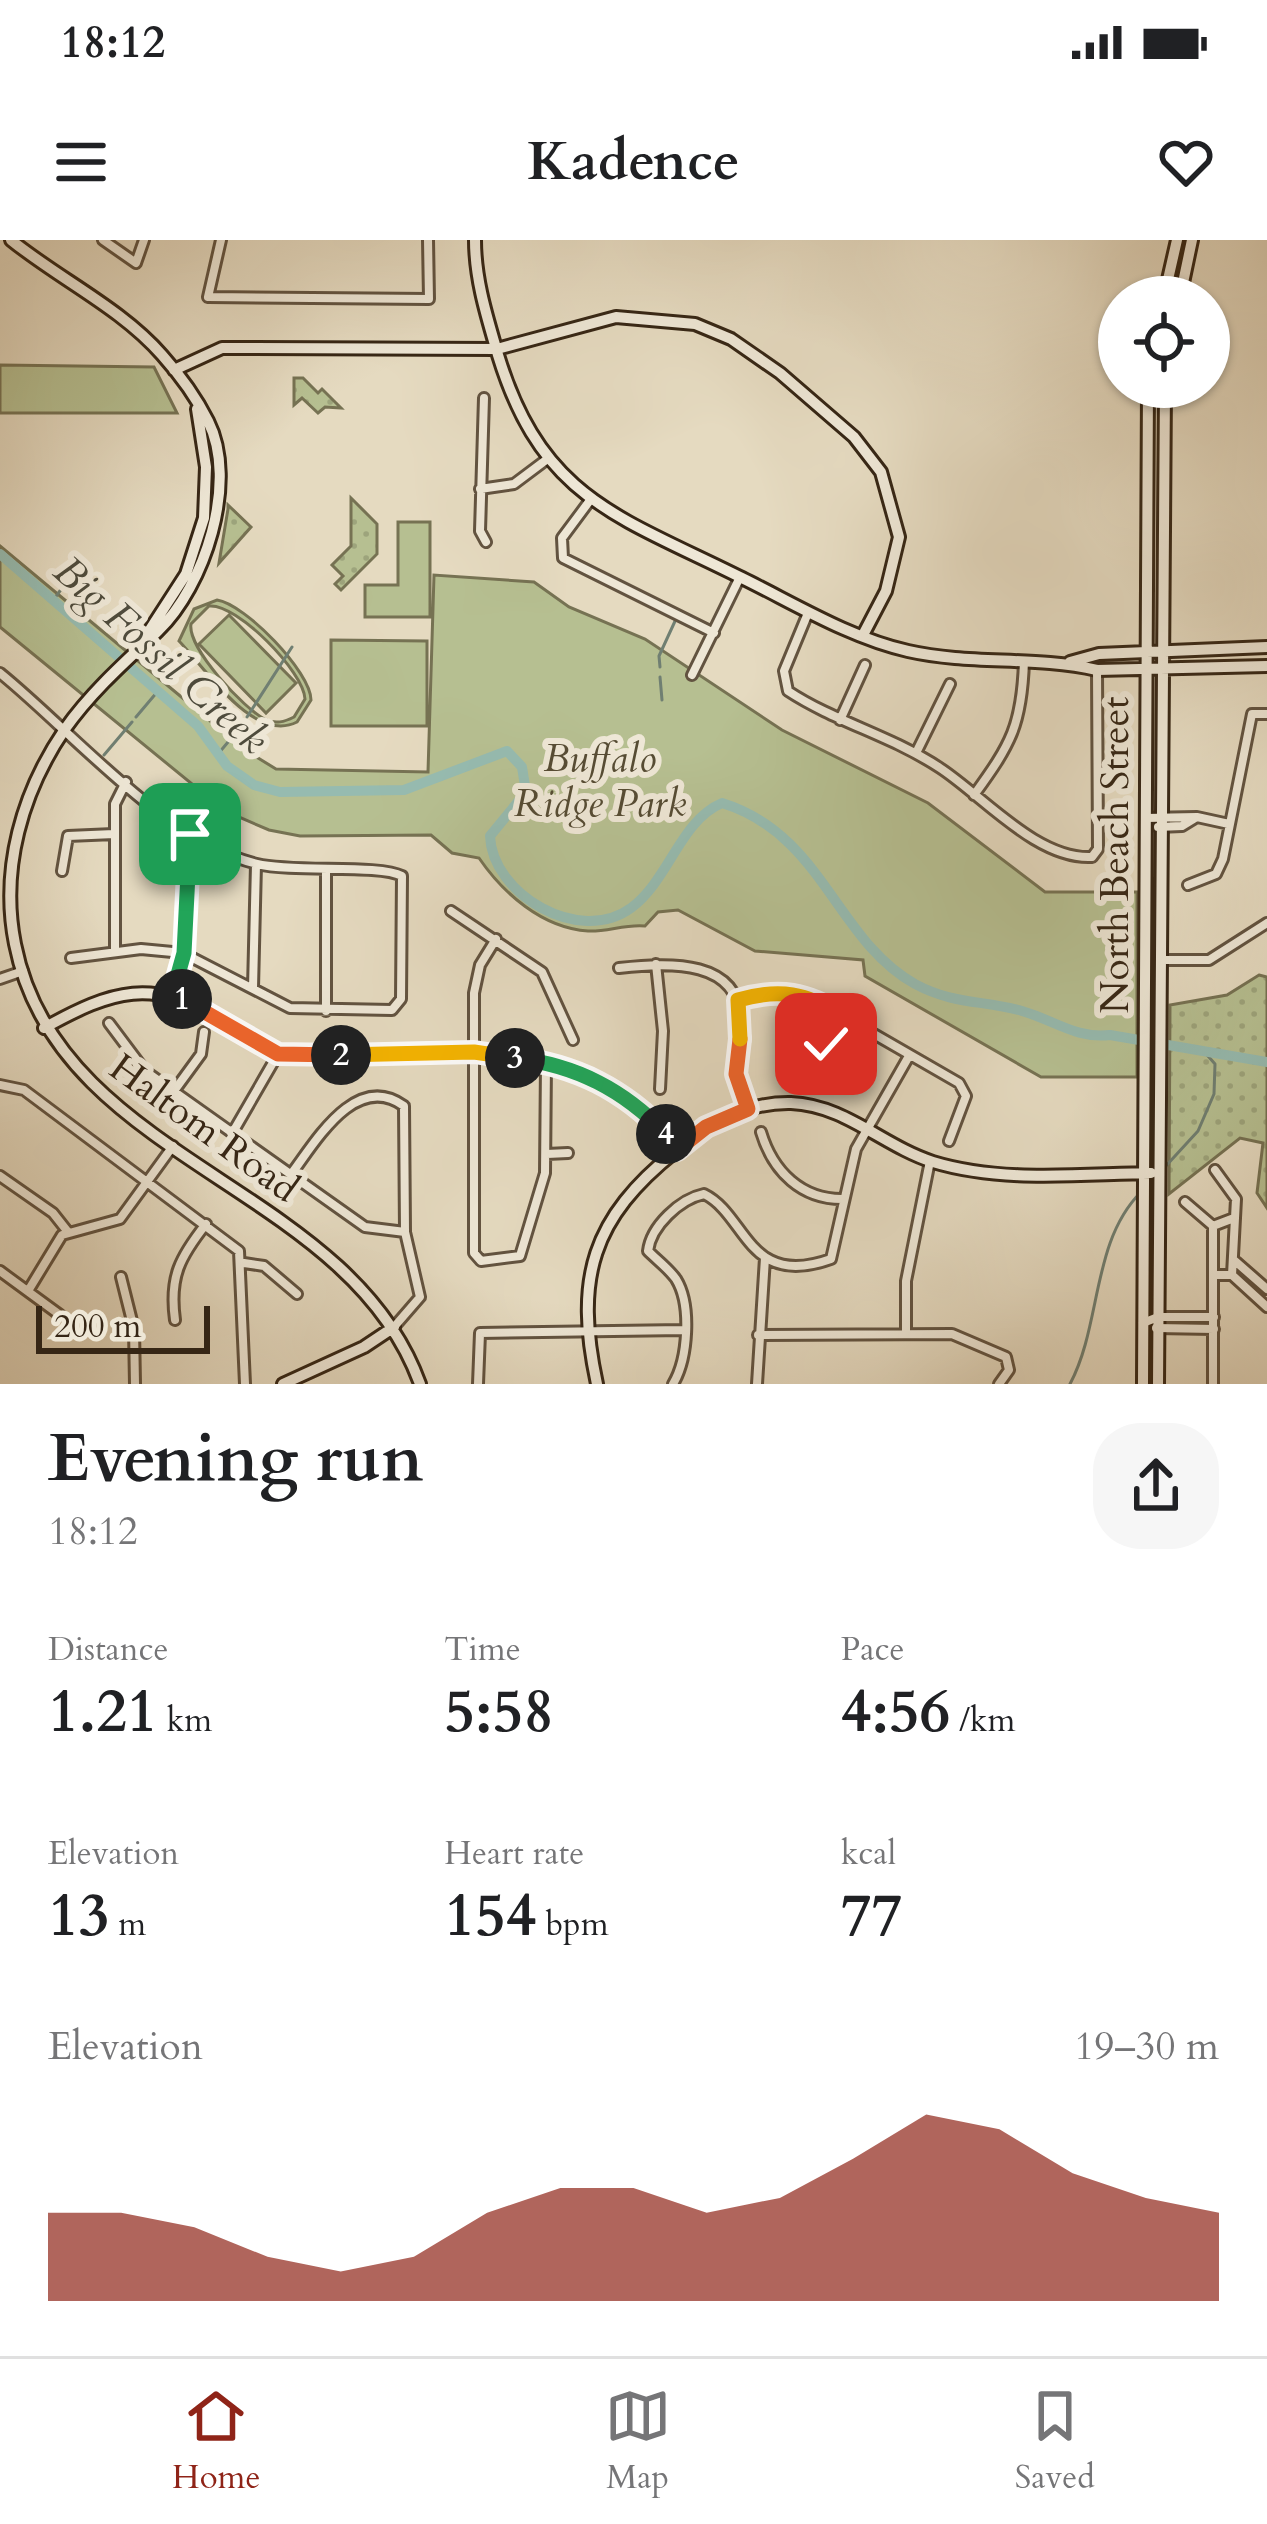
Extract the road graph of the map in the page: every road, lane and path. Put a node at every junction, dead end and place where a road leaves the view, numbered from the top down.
1 (10, 240) edge
2 (103, 240) edge
3 (144, 240) edge
4 (221, 240) edge
5 (428, 240) edge
6 (475, 240) edge
7 (1177, 240) edge
8 (1192, 240) edge
9 (0, 251) edge
10 (1169, 276) edge
11 (1184, 276) edge
12 (496, 349) junction
13 (175, 370) junction
14 (484, 398) dead end
15 (1148, 408) edge
16 (1165, 408) edge
17 (546, 460) junction
18 (1147, 472) junction
19 (480, 489) junction
20 (1163, 493) junction
21 (590, 499) junction
22 (485, 542) dead end
23 (740, 577) junction
24 (809, 611) junction
25 (1163, 627) junction
26 (714, 633) junction
27 (863, 635) junction
28 (1267, 647) edge
29 (1146, 653) junction
30 (1162, 653) junction
31 (1189, 653) junction
32 (1024, 661) junction
33 (1070, 662) junction
34 (866, 665) dead end
35 (1267, 667) edge
36 (1097, 670) junction
37 (1190, 670) junction
38 (1146, 671) junction
39 (1162, 671) junction
40 (0, 673) edge
41 (692, 675) dead end
42 (950, 684) dead end
43 (1162, 695) junction
44 (1267, 714) edge
45 (840, 720) junction
46 (65, 729) junction
47 (916, 754) junction
48 (126, 782) junction
49 (974, 794) junction
50 (1144, 822) junction
51 (1162, 822) junction
52 (1229, 824) junction
53 (114, 834) junction
54 (190, 834) junction
55 (256, 864) junction
56 (62, 872) dead end
57 (326, 873) junction
58 (1188, 885) dead end
59 (451, 911) dead end
60 (1267, 922) edge
61 (496, 939) junction
62 (115, 952) junction
63 (71, 958) dead end
64 (182, 958) junction
65 (1162, 961) junction
66 (656, 964) junction
67 (619, 968) dead end
68 (23, 971) junction
69 (0, 979) edge
70 (253, 990) junction
71 (172, 996) junction
72 (738, 1000) junction
73 (326, 1011) junction
74 (843, 1016) junction
75 (109, 1023) dead end
76 (44, 1028) junction
77 (203, 1032) dead end
78 (573, 1040) dead end
79 (474, 1052) junction
80 (278, 1054) junction
81 (815, 1059) dead end
82 (914, 1059) junction
83 (546, 1061) junction
84 (0, 1085) edge
85 (660, 1089) dead end
86 (174, 1091) junction
87 (748, 1109) junction
88 (866, 1128) junction
89 (232, 1132) junction
90 (761, 1132) dead end
91 (949, 1141) dead end
92 (173, 1146) junction
93 (677, 1150) junction
94 (568, 1153) dead end
95 (548, 1154) junction
96 (929, 1161) junction
97 (1215, 1170) dead end
98 (292, 1173) junction
99 (1160, 1173) junction
100 (0, 1176) edge
101 (1144, 1178) junction
102 (148, 1183) junction
103 (844, 1199) junction
104 (1185, 1202) dead end
105 (1234, 1218) junction
106 (206, 1223) junction
107 (1213, 1226) junction
108 (68, 1232) junction
109 (405, 1232) junction
110 (765, 1258) junction
111 (1235, 1261) junction
112 (244, 1263) junction
113 (0, 1271) edge
114 (1215, 1275) junction
115 (1232, 1275) junction
116 (121, 1277) dead end
117 (1267, 1289) edge
118 (28, 1291) junction
119 (297, 1294) dead end
120 (1267, 1307) edge
121 (60, 1315) dead end
122 (1214, 1317) junction
123 (175, 1320) dead end
124 (1143, 1323) junction
125 (1158, 1323) junction
126 (394, 1327) junction
127 (1214, 1329) junction
128 (683, 1330) junction
129 (590, 1333) junction
130 (906, 1334) junction
131 (758, 1335) junction
132 (135, 1384) edge
133 (245, 1384) edge
134 (283, 1384) edge
135 (420, 1384) edge
136 (478, 1384) edge
137 (597, 1384) edge
138 (673, 1384) edge
139 (757, 1384) edge
140 (999, 1384) edge
141 (1143, 1384) edge
142 (1158, 1384) edge
143 (1213, 1384) edge

1 - 9 street
1 - 13 main road, Haltom Road
2 - 3 street
4 - 5 street
6 - 12 main road
7 - 10 main road
8 - 11 main road
12 - 13 main road
12 - 17 main road
12 - 27 main road
13 - 46 main road, Haltom Road
14 - 19 street
15 - 18 main road, North Beach Street
16 - 20 main road, North Beach Street
17 - 19 street
17 - 21 main road
18 - 20 main road
18 - 29 main road, North Beach Street
19 - 22 street
20 - 25 main road, North Beach Street
21 - 23 main road
21 - 26 street
23 - 24 main road
23 - 26 street
24 - 27 main road
24 - 45 street
25 - 30 main road, North Beach Street
25 - 31 main road
26 - 41 street
27 - 32 main road
28 - 31 main road
29 - 30 main road
29 - 33 main road
29 - 38 main road, North Beach Street
30 - 31 main road
30 - 39 main road, North Beach Street
32 - 33 main road
32 - 49 street
33 - 36 main road
34 - 45 street
35 - 37 main road
36 - 38 main road
36 - 49 street
37 - 39 main road
37 - 43 main road
38 - 39 main road
38 - 50 main road, North Beach Street
39 - 43 main road, North Beach Street
40 - 46 street
42 - 47 street
43 - 51 main road, North Beach Street
44 - 52 street
45 - 47 street
46 - 48 street
46 - 68 main road, Haltom Road
47 - 49 street
48 - 53 street
48 - 54 street
50 - 51 street
50 - 101 main road, North Beach Street
51 - 52 street
51 - 65 main road, North Beach Street
52 - 58 street
53 - 56 street
53 - 62 street
54 - 55 street
54 - 64 street
55 - 57 street
55 - 70 street
57 - 73 street
57 - 73 street
59 - 61 street
60 - 65 street
61 - 78 street
61 - 79 street
62 - 63 street
62 - 64 street
64 - 70 street
64 - 71 street
65 - 99 main road, North Beach Street
66 - 67 street
66 - 72 street
66 - 85 street
68 - 69 street
68 - 76 main road, Haltom Road
70 - 73 street
71 - 76 main road
71 - 80 main road
72 - 74 street
72 - 87 street
74 - 81 street
74 - 82 street
75 - 86 street
76 - 92 main road, Haltom Road
77 - 86 street
79 - 80 main road
79 - 83 main road
79 - 95 street
80 - 89 street
82 - 88 street
82 - 91 street
83 - 93 main road
83 - 95 street
84 - 102 street
86 - 89 street
87 - 88 main road
87 - 93 main road
88 - 96 main road
88 - 103 street
89 - 98 street
90 - 103 street
92 - 102 street
92 - 126 main road, Haltom Road
93 - 129 main road
94 - 95 street
96 - 101 main road
96 - 130 street
97 - 105 street
98 - 109 street
98 - 109 street
99 - 101 main road
99 - 125 main road, North Beach Street
100 - 108 street
101 - 124 main road, North Beach Street
102 - 106 street
102 - 108 street
103 - 110 street
104 - 107 street
105 - 107 street
105 - 111 street
106 - 112 street
106 - 123 street
107 - 114 street
108 - 118 street
109 - 126 street
110 - 128 street
110 - 131 street
111 - 115 street
111 - 117 street
112 - 119 street
112 - 133 street
113 - 118 street
114 - 115 street
114 - 122 street
115 - 120 street
116 - 132 street
118 - 121 street
122 - 125 street
122 - 127 street
124 - 125 street
124 - 141 main road, North Beach Street
125 - 127 street
125 - 142 main road, North Beach Street
126 - 134 main road
126 - 135 main road, Haltom Road
127 - 143 street
128 - 129 street
128 - 138 street
129 - 136 street
129 - 137 main road
130 - 131 street
130 - 140 street
131 - 139 street

